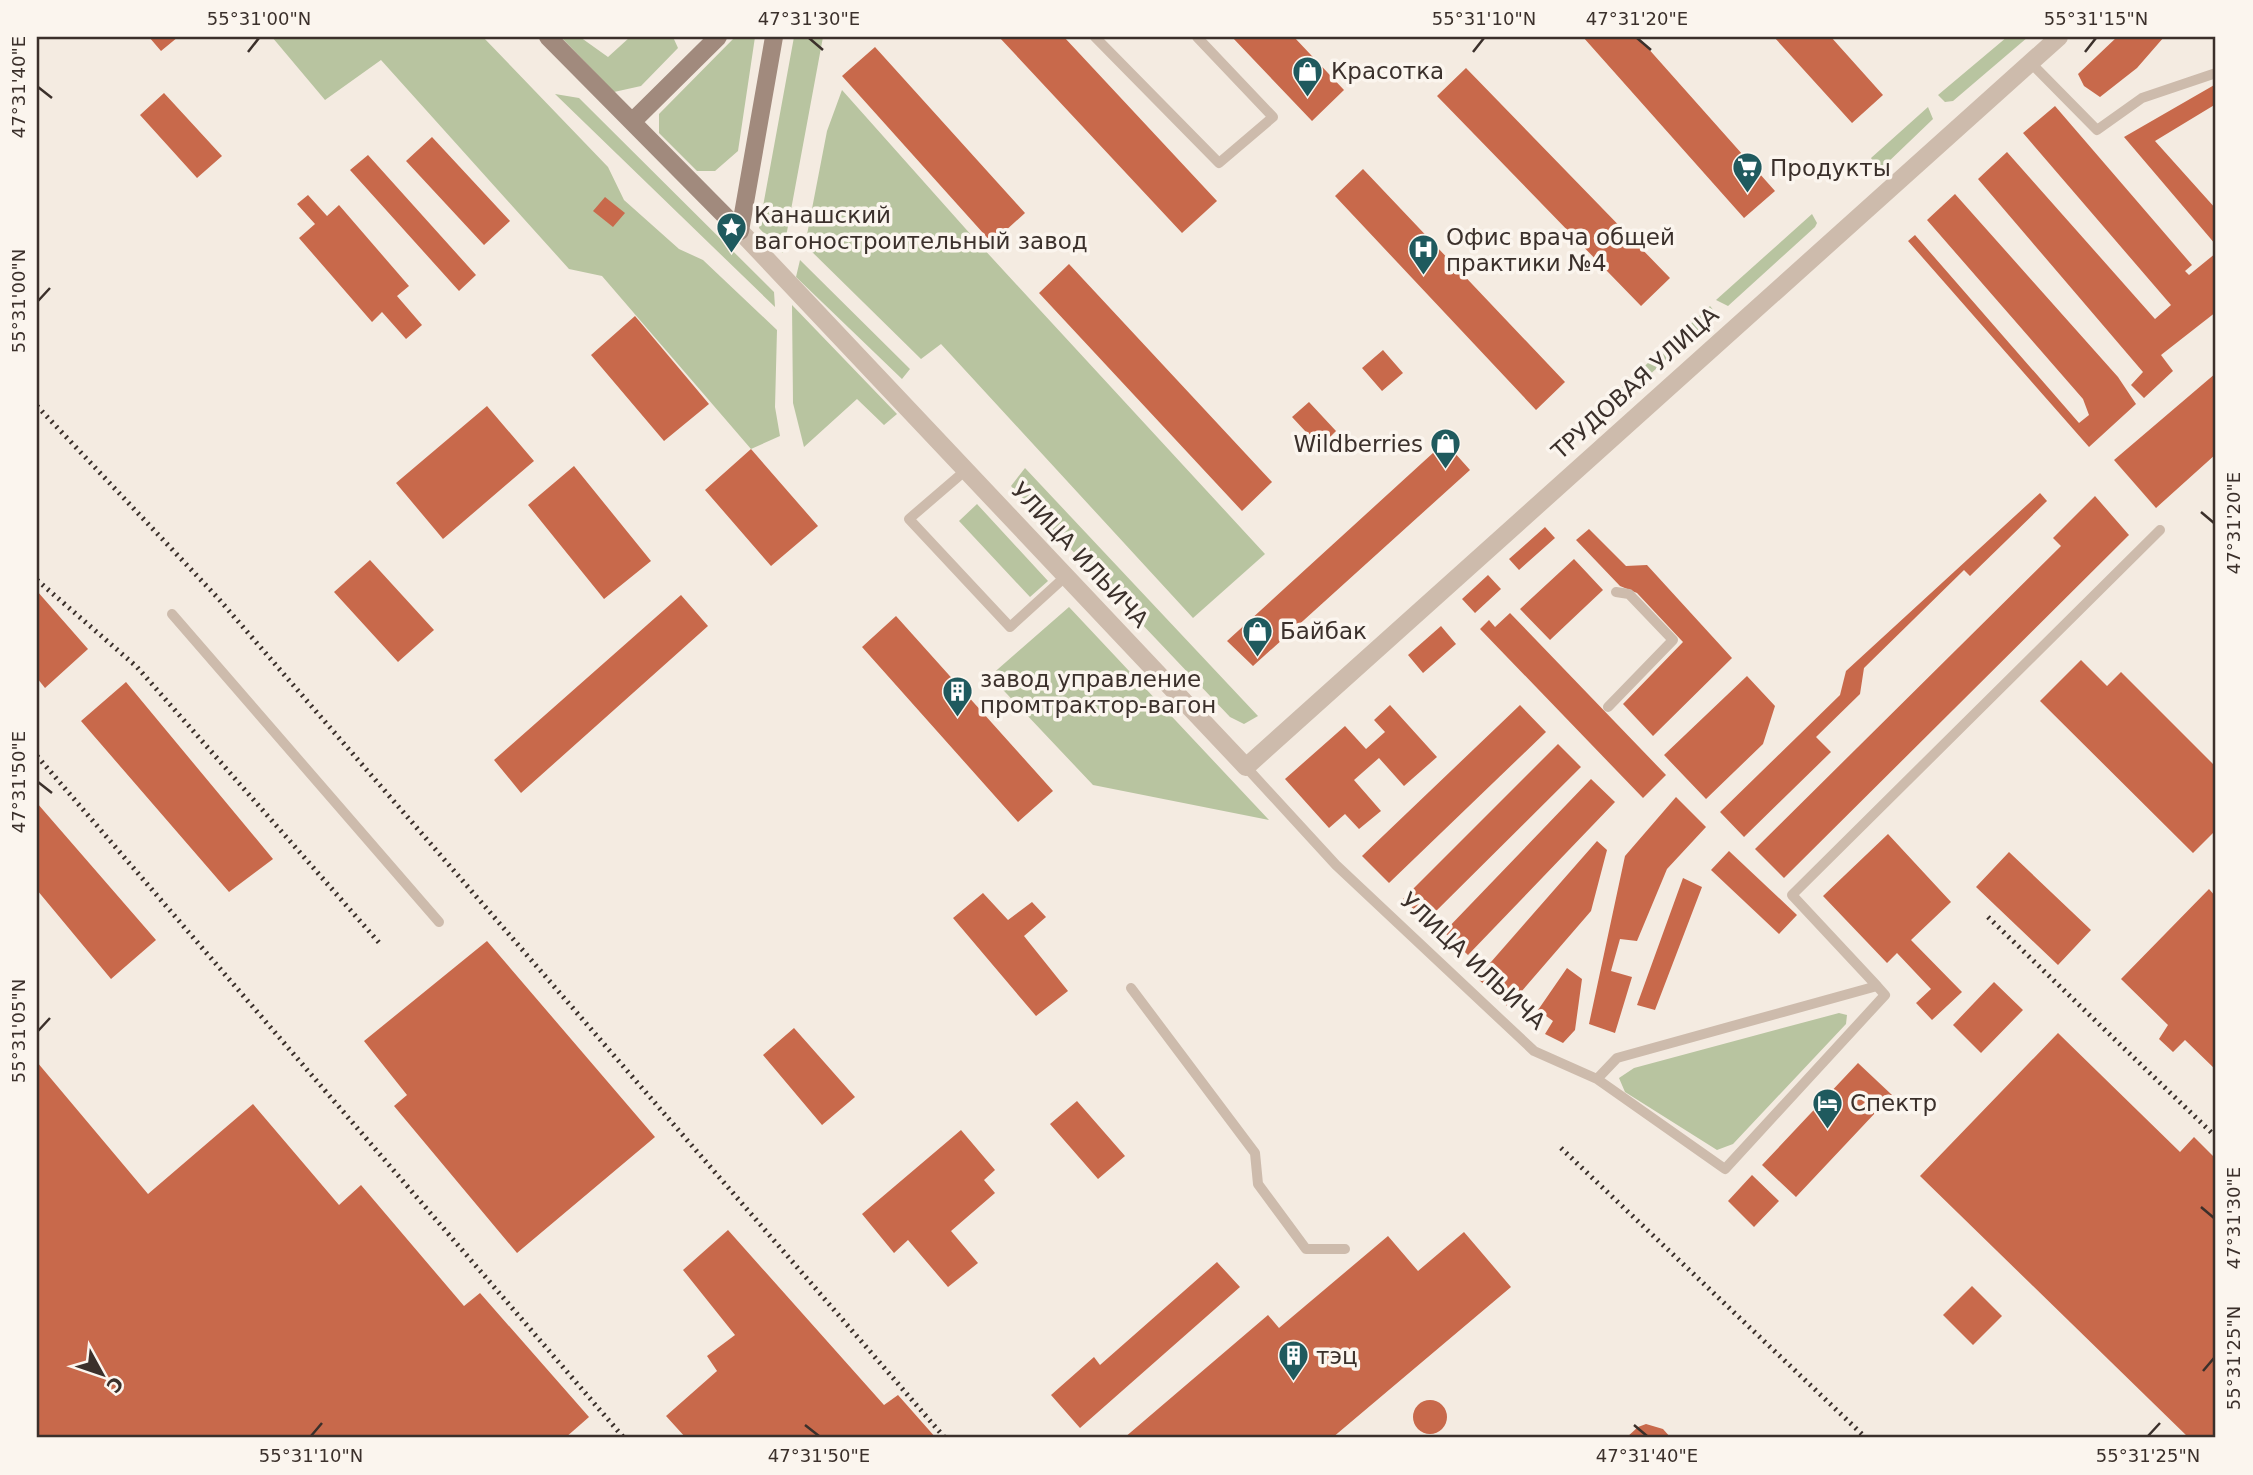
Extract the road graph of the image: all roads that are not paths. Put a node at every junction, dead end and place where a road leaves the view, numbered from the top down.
1 (548, 37) edge
2 (718, 37) edge
3 (774, 37) edge
4 (1096, 37) edge
5 (1197, 37) edge
6 (2059, 37) edge
7 (2029, 62) junction
8 (2216, 73) edge
9 (633, 121) junction
10 (740, 231) junction
11 (966, 470) junction
12 (2160, 530) dead end
13 (1066, 576) junction
14 (1616, 592) dead end
15 (172, 614) dead end
16 (1608, 707) dead end
17 (1246, 767) junction
18 (439, 922) dead end
19 (1877, 986) junction
20 (1130, 988) dead end
21 (1597, 1079) junction
22 (1345, 1250) dead end

1 - 9 street, УЛИЦА ИЛЬИЧА
2 - 9 street
3 - 10 street
4 - 5 lane
6 - 7 street, ТРУДОВАЯ УЛИЦА
7 - 8 lane
7 - 17 street, ТРУДОВАЯ УЛИЦА
9 - 10 street, УЛИЦА ИЛЬИЧА
10 - 11 street, УЛИЦА ИЛЬИЧА
11 - 13 street, УЛИЦА ИЛЬИЧА
11 - 13 lane
12 - 19 lane
13 - 17 street, УЛИЦА ИЛЬИЧА
14 - 16 lane
15 - 18 lane
17 - 21 lane, УЛИЦА ИЛЬИЧА
19 - 21 lane
19 - 21 lane, УЛИЦА ИЛЬИЧА
20 - 22 lane

